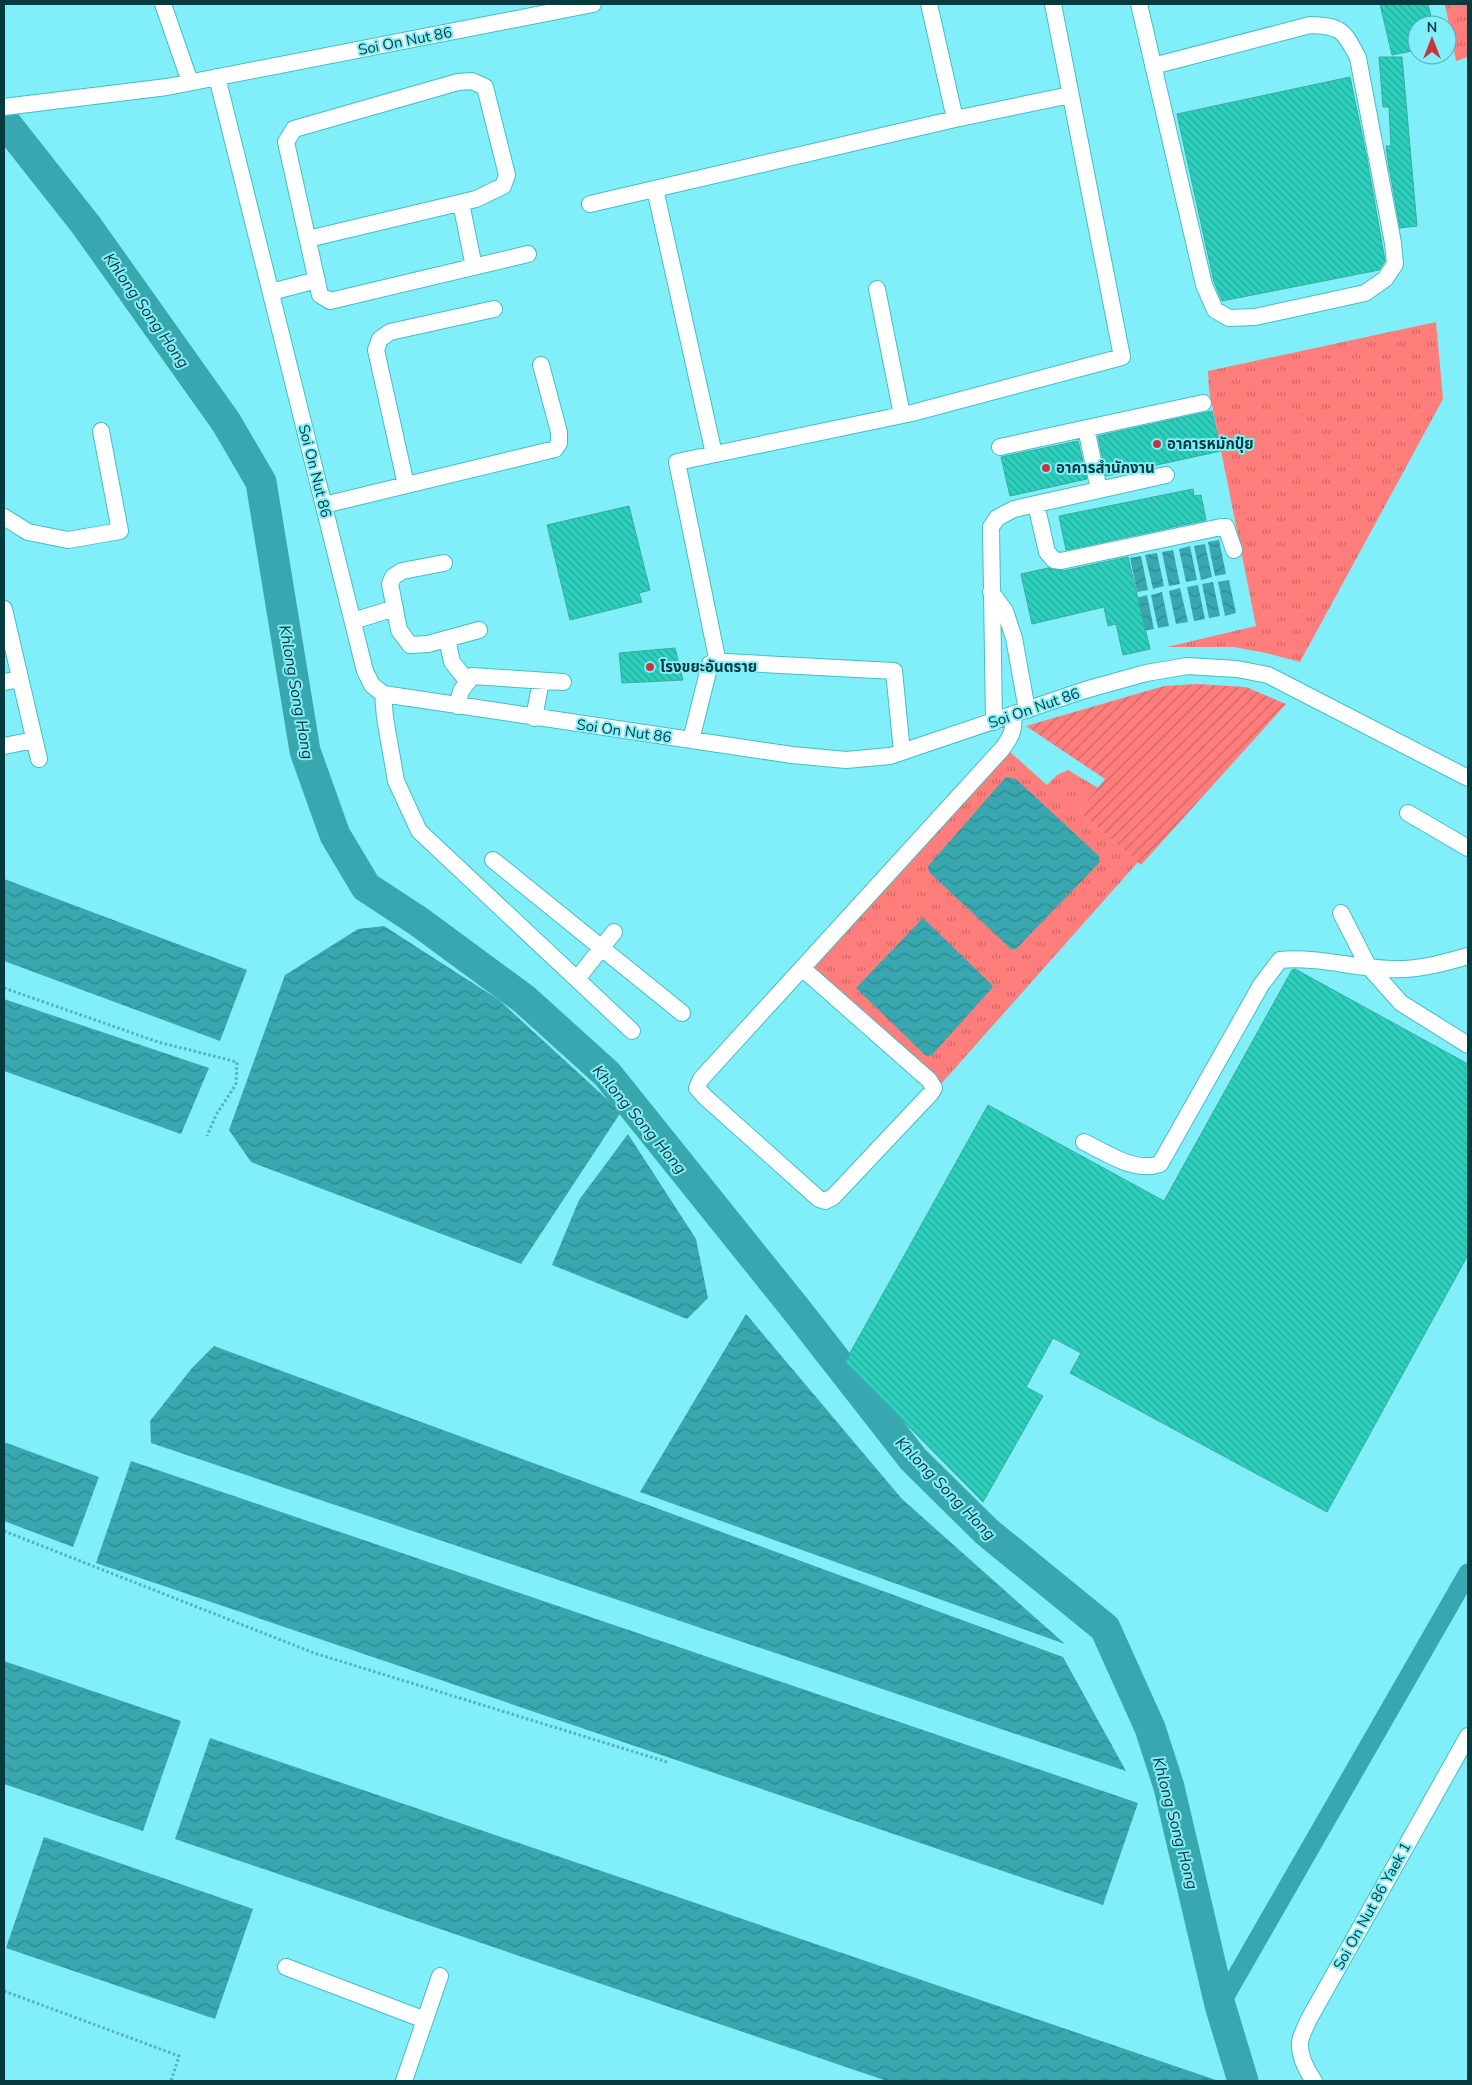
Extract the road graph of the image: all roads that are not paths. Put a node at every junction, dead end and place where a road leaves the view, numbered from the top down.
1 (163, 4) edge
2 (594, 4) edge
3 (930, 4) edge
4 (1053, 4) edge
5 (1139, 4) edge
6 (1153, 66) junction
7 (217, 77) junction
8 (190, 82) junction
9 (1070, 95) junction
10 (4, 107) edge
11 (955, 119) junction
12 (655, 189) junction
13 (461, 203) junction
14 (590, 204) dead end
15 (308, 239) junction
16 (528, 254) dead end
17 (474, 267) junction
18 (317, 280) junction
19 (878, 289) dead end
20 (271, 292) junction
21 (494, 309) dead end
22 (541, 364) dead end
23 (1203, 403) dead end
24 (902, 415) junction
25 (1086, 428) junction
26 (101, 430) dead end
27 (1000, 447) dead end
28 (714, 454) junction
29 (1166, 475) dead end
30 (406, 485) junction
31 (1100, 490) junction
32 (1036, 504) junction
33 (324, 505) junction
34 (4, 517) edge
35 (1234, 550) dead end
36 (444, 563) dead end
37 (991, 592) junction
38 (395, 608) junction
39 (4, 613) edge
40 (353, 621) junction
41 (480, 630) dead end
42 (447, 639) junction
43 (718, 663) junction
44 (12, 680) edge
45 (541, 681) junction
46 (468, 682) junction
47 (562, 682) dead end
48 (383, 694) junction
49 (458, 706) junction
50 (1020, 712) junction
51 (534, 718) junction
52 (994, 722) junction
53 (34, 740) junction
54 (691, 740) junction
55 (4, 746) edge
56 (902, 752) junction
57 (39, 759) dead end
58 (1468, 778) edge
59 (1408, 814) dead end
60 (1468, 848) edge
61 (493, 860) dead end
62 (1342, 914) dead end
63 (614, 932) dead end
64 (601, 948) junction
65 (1468, 956) edge
66 (1368, 966) junction
67 (802, 968) junction
68 (577, 979) junction
69 (682, 1013) dead end
70 (632, 1031) dead end
71 (1468, 1045) edge
72 (1084, 1142) dead end
73 (1468, 1736) edge
74 (286, 1967) dead end
75 (440, 1976) dead end
76 (425, 2020) junction
77 (404, 2081) edge
78 (1314, 2081) edge

1 - 8 street
2 - 7 street, Soi On Nut 86
3 - 11 street
4 - 9 street
5 - 6 street
6 - 6 street
7 - 8 street, Soi On Nut 86
7 - 20 street, Soi On Nut 86
8 - 10 street, Soi On Nut 86
9 - 11 street
9 - 24 street
11 - 12 street
12 - 14 street
12 - 28 street
13 - 15 street
13 - 15 street
13 - 17 street
15 - 18 street
16 - 17 street
17 - 18 street
18 - 20 street
19 - 24 street
20 - 33 street, Soi On Nut 86
21 - 30 street
22 - 30 street
23 - 25 street
24 - 28 street
25 - 27 street
25 - 31 street
26 - 34 street
28 - 43 street
29 - 31 street
30 - 33 street
31 - 32 street
32 - 35 street
32 - 37 street
33 - 40 street, Soi On Nut 86
36 - 38 street
37 - 50 street
37 - 52 street
38 - 40 street
38 - 42 street
39 - 44 street
40 - 48 street, Soi On Nut 86
41 - 42 street
42 - 46 street
43 - 54 street
43 - 56 street
44 - 53 street
45 - 46 street
45 - 47 street
45 - 51 street
46 - 49 street
48 - 49 street, Soi On Nut 86
48 - 68 street
49 - 51 street, Soi On Nut 86
50 - 52 street, Soi On Nut 86
50 - 58 street, Soi On Nut 86
50 - 67 street
51 - 54 street, Soi On Nut 86
52 - 56 street, Soi On Nut 86
53 - 55 street
53 - 57 street
54 - 56 street, Soi On Nut 86
59 - 60 street
61 - 64 street
62 - 66 street
63 - 64 street
64 - 68 street
64 - 69 street
65 - 66 street
66 - 71 street
66 - 72 street
67 - 67 street
68 - 70 street
73 - 78 street, Soi On Nut 86 Yaek 1
74 - 76 street
75 - 76 street
76 - 77 street

